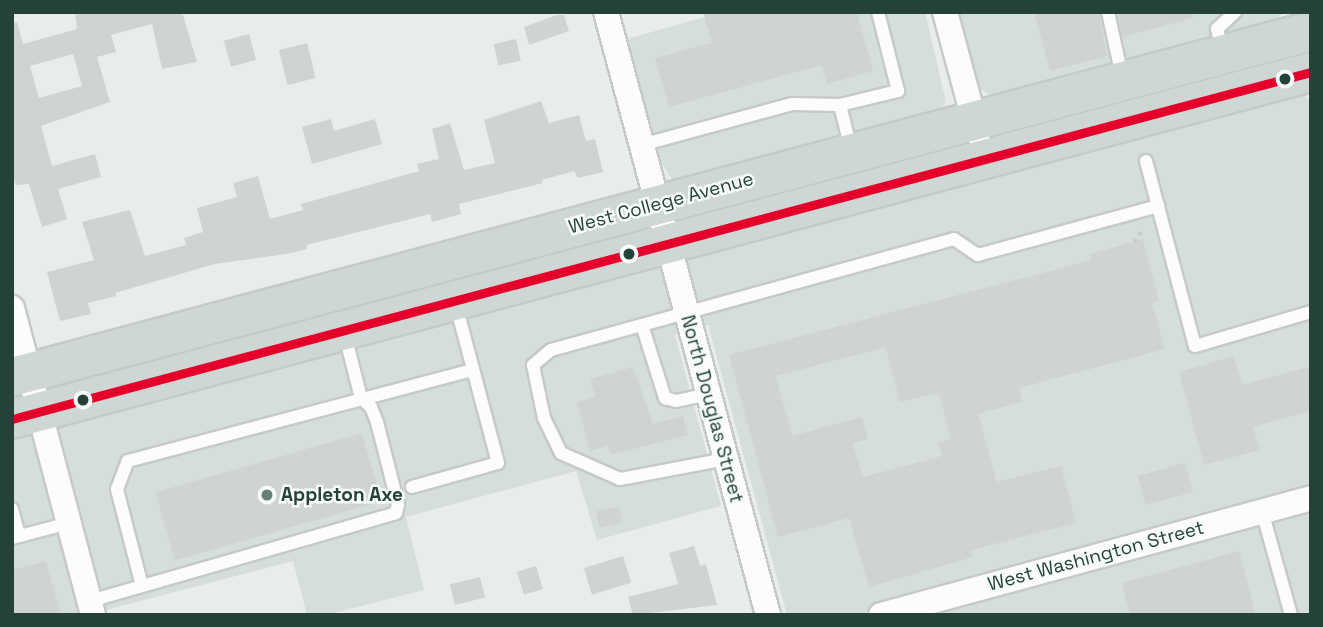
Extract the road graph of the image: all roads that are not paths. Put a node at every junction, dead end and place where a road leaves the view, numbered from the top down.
1 (606, 12) edge
2 (878, 12) edge
3 (945, 12) edge
4 (1108, 12) edge
5 (1235, 12) edge
6 (1311, 31) edge
7 (1224, 53) junction
8 (1311, 72) edge
9 (1122, 80) junction
10 (840, 105) junction
11 (974, 118) junction
12 (1069, 136) junction
13 (641, 145) junction
14 (852, 152) junction
15 (984, 159) junction
16 (1146, 161) dead end
17 (657, 204) junction
18 (1158, 206) junction
19 (668, 244) junction
20 (455, 302) junction
21 (12, 308) edge
22 (1311, 312) edge
23 (687, 313) junction
24 (642, 325) junction
25 (344, 331) junction
26 (473, 370) junction
27 (26, 394) edge
28 (708, 394) junction
29 (361, 398) junction
30 (726, 458) junction
31 (412, 487) dead end
32 (1311, 498) edge
33 (12, 509) edge
34 (1262, 511) junction
35 (69, 523) junction
36 (16, 537) edge
37 (142, 586) junction
38 (91, 608) edge
39 (768, 615) edge
40 (881, 615) edge
41 (1291, 615) edge

1 - 13 street, North Douglas Street
2 - 10 lane
3 - 11 street
4 - 9 lane
5 - 7 lane
6 - 7 main road, West College Avenue
7 - 9 main road, West College Avenue
8 - 12 main road
9 - 11 main road, West College Avenue
9 - 12 main road
10 - 13 lane
10 - 14 lane
11 - 14 main road, West College Avenue
11 - 15 street
12 - 15 main road
13 - 17 street, North Douglas Street
14 - 17 main road, West College Avenue
15 - 19 main road
16 - 18 lane
17 - 19 street, North Douglas Street
17 - 27 main road, West College Avenue
18 - 22 lane
18 - 23 lane
19 - 20 main road
19 - 23 street, North Douglas Street
20 - 25 main road
20 - 26 lane
21 - 27 street
23 - 24 lane
23 - 28 street, North Douglas Street
24 - 28 lane
24 - 30 lane
25 - 27 main road
25 - 29 lane
26 - 29 lane
26 - 31 lane
27 - 35 street
28 - 30 street, North Douglas Street
29 - 37 lane
29 - 37 lane
30 - 39 street, North Douglas Street
32 - 34 street, West Washington Street
33 - 36 lane
34 - 40 street, West Washington Street
34 - 41 lane
35 - 36 lane
35 - 38 street
37 - 38 lane

